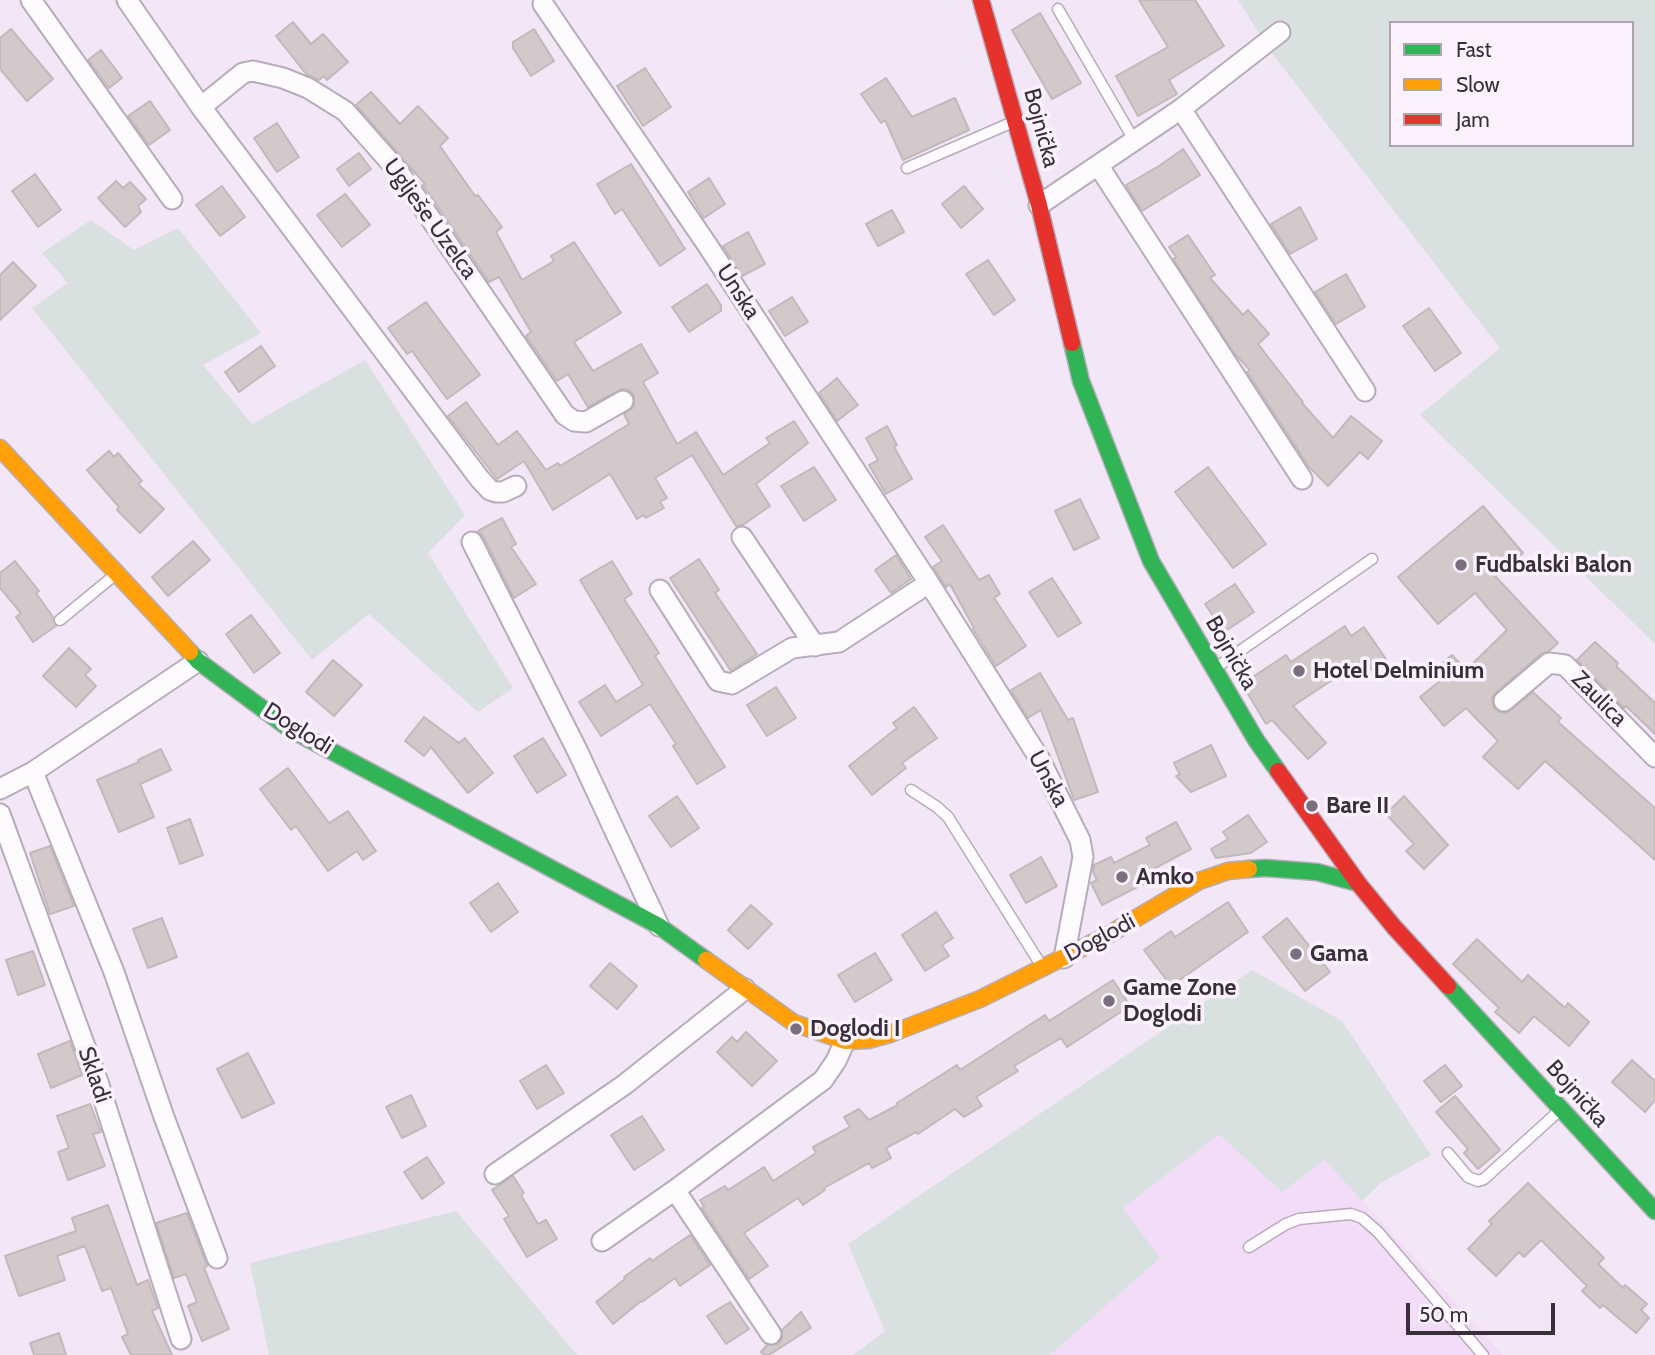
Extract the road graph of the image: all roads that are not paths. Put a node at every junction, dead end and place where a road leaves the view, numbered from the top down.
1 (31, 0) edge
2 (127, 0) edge
3 (981, 0) edge
4 (543, 4) dead end
5 (1058, 9) dead end
6 (1280, 32) dead end
7 (201, 107) junction
8 (1181, 109) junction
9 (1016, 121) junction
10 (1134, 140) junction
11 (1098, 165) junction
12 (907, 168) dead end
13 (172, 199) dead end
14 (1039, 205) junction
15 (1366, 391) dead end
16 (624, 401) dead end
17 (0, 448) edge
18 (1302, 479) dead end
19 (516, 486) dead end
20 (742, 537) dead end
21 (472, 542) dead end
22 (1372, 559) dead end
23 (116, 573) junction
24 (929, 583) junction
25 (660, 590) dead end
26 (60, 620) dead end
27 (815, 646) junction
28 (198, 661) junction
29 (1214, 669) junction
30 (1504, 701) dead end
31 (1655, 757) edge
32 (33, 772) junction
33 (0, 789) edge
34 (911, 790) dead end
35 (0, 814) edge
36 (1358, 883) junction
37 (659, 926) junction
38 (1064, 958) junction
39 (1043, 967) junction
40 (745, 989) junction
41 (845, 1041) junction
42 (1561, 1110) junction
43 (1448, 1153) dead end
44 (495, 1174) dead end
45 (675, 1190) junction
46 (1655, 1211) edge
47 (602, 1241) dead end
48 (1249, 1247) dead end
49 (217, 1258) dead end
50 (771, 1334) dead end
51 (181, 1339) dead end
52 (1483, 1355) edge

1 - 13 street
2 - 7 street
3 - 9 street, Bojnička
4 - 24 street, Unska
5 - 10 lane
6 - 8 street
7 - 16 street, Uglješe Uzelca
7 - 19 street
8 - 10 street
8 - 15 street
9 - 12 lane
9 - 14 street, Bojnička
10 - 11 street
11 - 14 street
11 - 18 street
14 - 29 street, Bojnička
17 - 23 street, Doglodi
20 - 27 street
21 - 37 street, Doglodi
22 - 29 lane
23 - 26 lane
23 - 28 street, Doglodi
24 - 27 street
24 - 38 street, Unska
25 - 27 street
28 - 32 street
28 - 37 street, Doglodi
29 - 36 street, Bojnička
30 - 31 street, Zaulica
32 - 33 street
32 - 49 street
34 - 39 lane
35 - 51 street, Skladi
36 - 38 street, Doglodi
36 - 42 street, Bojnička
37 - 40 street, Doglodi
38 - 39 street, Doglodi
39 - 41 street, Doglodi
40 - 41 street, Doglodi
40 - 44 street
41 - 45 street
42 - 43 lane
42 - 46 street, Bojnička
45 - 47 street
45 - 50 street
48 - 52 lane

